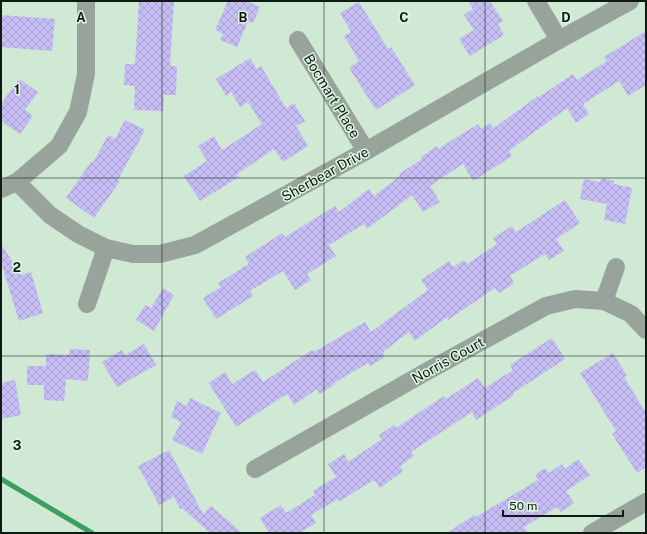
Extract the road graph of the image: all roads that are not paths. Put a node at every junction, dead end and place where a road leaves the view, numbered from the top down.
1 (86, 1) edge
2 (536, 1) edge
3 (630, 1) edge
4 (298, 40) dead end
5 (559, 40) junction
6 (366, 151) junction
7 (17, 182) junction
8 (1, 189) edge
9 (106, 248) junction
10 (616, 267) dead end
11 (604, 301) junction
12 (87, 304) dead end
13 (646, 330) edge
14 (255, 469) dead end
15 (646, 502) edge
16 (592, 533) edge

1 - 7 street
2 - 5 street
3 - 5 street, Sherbear Drive
4 - 6 street, Bocmart Place
5 - 6 street, Sherbear Drive
6 - 9 street, Sherbear Drive
7 - 8 street
7 - 9 street, Sherbear Drive
9 - 12 street
10 - 11 street
11 - 13 street, Norris Court
11 - 14 street, Norris Court
15 - 16 street

